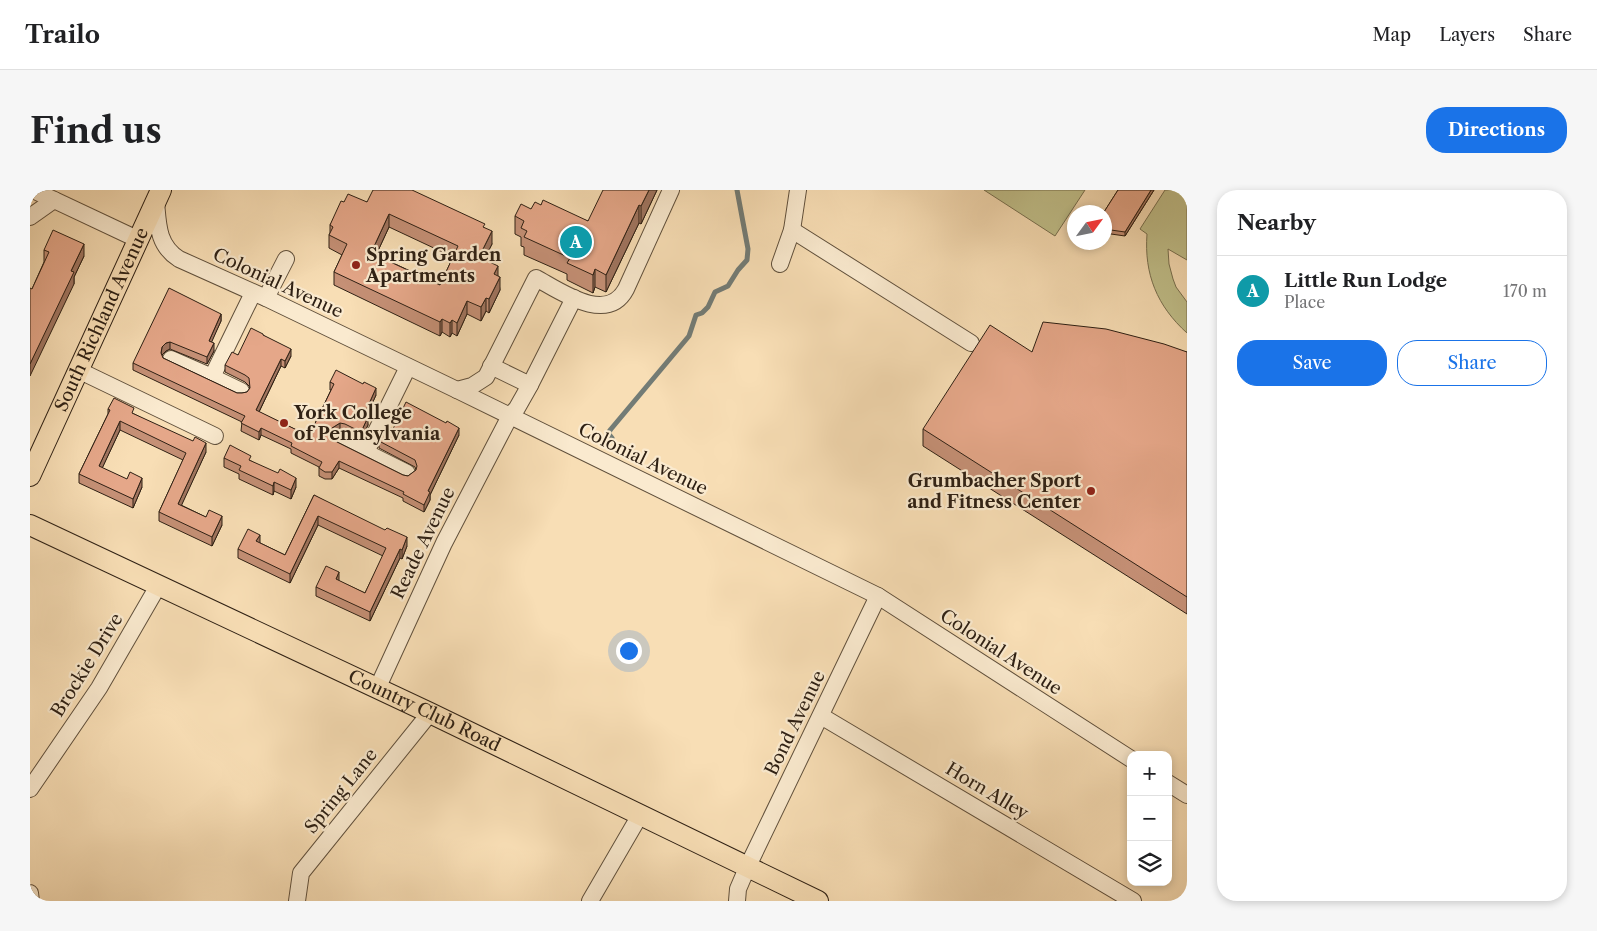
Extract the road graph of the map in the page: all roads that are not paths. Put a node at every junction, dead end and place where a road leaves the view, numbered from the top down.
1 (33, 190) edge
2 (671, 190) edge
3 (798, 190) edge
4 (158, 195) edge
5 (54, 200) junction
6 (30, 217) edge
7 (792, 230) junction
8 (137, 239) junction
9 (286, 259) dead end
10 (780, 264) dead end
11 (260, 295) junction
12 (574, 298) junction
13 (970, 343) dead end
14 (171, 359) dead end
15 (491, 366) junction
16 (408, 367) junction
17 (78, 370) junction
18 (212, 377) junction
19 (530, 385) junction
20 (457, 390) junction
21 (241, 392) edge
22 (510, 416) junction
23 (215, 436) dead end
24 (341, 440) dead end
25 (366, 452) junction
26 (407, 473) dead end
27 (30, 476) edge
28 (30, 525) edge
29 (158, 586) junction
30 (878, 596) junction
31 (377, 689) junction
32 (430, 713) junction
33 (820, 716) junction
34 (1127, 756) edge
35 (1172, 786) edge
36 (30, 789) edge
37 (1187, 795) edge
38 (640, 816) junction
39 (747, 868) junction
40 (30, 893) edge
41 (298, 893) edge
42 (31, 901) edge
43 (287, 901) edge
44 (590, 901) edge
45 (737, 901) edge
46 (818, 901) edge
47 (1134, 901) edge

1 - 5 street
2 - 12 street
3 - 7 street
4 - 8 main road, South Richland Avenue
4 - 11 street, Colonial Avenue
5 - 6 street
5 - 8 street
7 - 10 street
7 - 13 street
8 - 17 main road, South Richland Avenue
9 - 11 street
11 - 16 street, Colonial Avenue
11 - 18 street
12 - 15 street
12 - 19 street, Reade Avenue
14 - 18 street
15 - 19 street
15 - 20 street
16 - 20 street, Colonial Avenue
16 - 25 street
17 - 23 street
17 - 27 main road, South Richland Avenue
18 - 21 street
19 - 22 street, Reade Avenue
20 - 22 street, Colonial Avenue
22 - 30 street, Colonial Avenue
22 - 31 street, Reade Avenue
24 - 25 street
25 - 26 street
28 - 29 main road, Country Club Road
29 - 31 main road, Country Club Road
29 - 36 street, Brockie Drive
30 - 33 street, Bond Avenue
30 - 34 street, Colonial Avenue
31 - 32 main road, Country Club Road
32 - 38 main road, Country Club Road
32 - 41 street, Spring Lane
33 - 39 street, Bond Avenue
33 - 47 street, Horn Alley
35 - 37 street
38 - 39 main road, Country Club Road
38 - 44 street
39 - 45 street, Bond Avenue
39 - 46 main road, Country Club Road
40 - 42 street
41 - 43 street, Spring Lane

